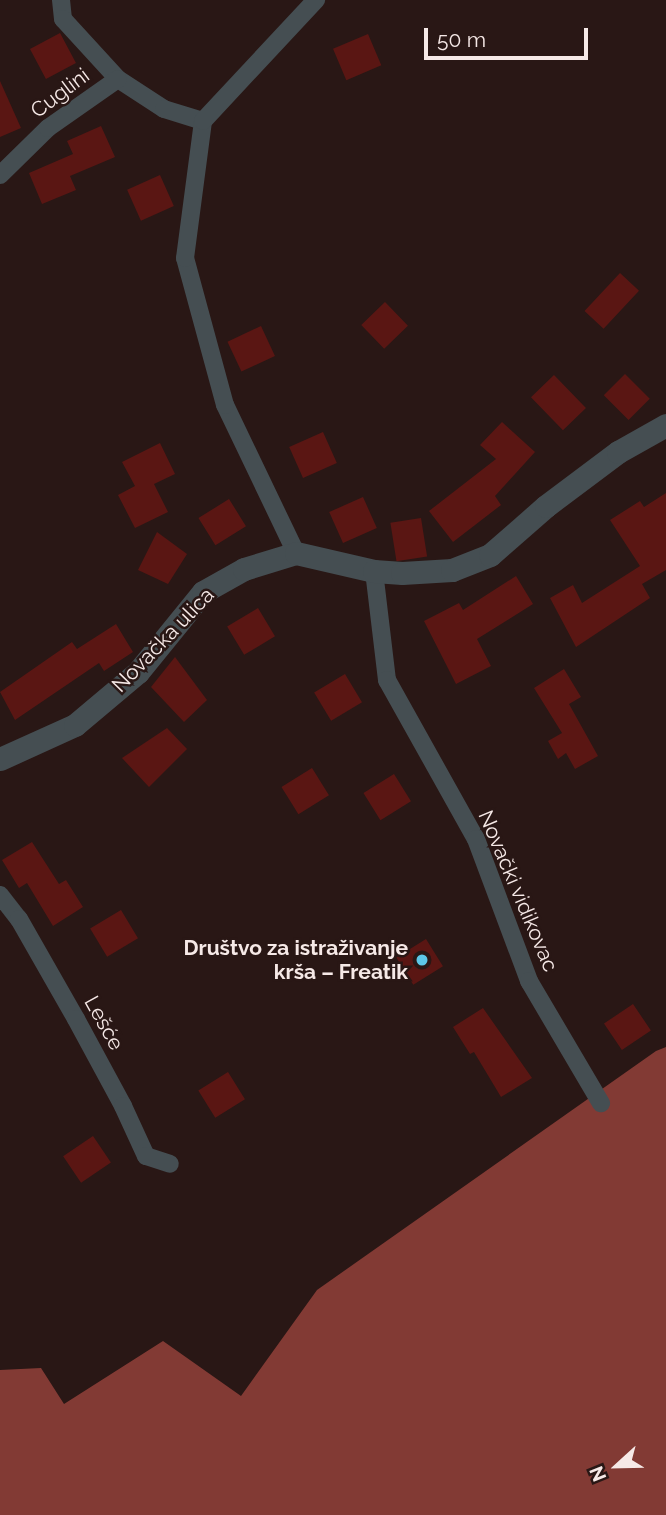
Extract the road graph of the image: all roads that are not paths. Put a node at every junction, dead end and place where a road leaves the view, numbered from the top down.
1 (61, 0) edge
2 (316, 0) edge
3 (118, 79) junction
4 (203, 121) junction
5 (0, 175) edge
6 (666, 425) edge
7 (296, 553) junction
8 (374, 571) junction
9 (0, 759) edge
10 (0, 895) edge
11 (601, 1104) dead end
12 (170, 1164) dead end

1 - 3 street, Cuglini
2 - 4 street
3 - 4 street, Cuglini
3 - 5 street, Cuglini
4 - 7 street
6 - 8 street
7 - 8 street
7 - 9 street, Novačka ulica
8 - 11 street, Novački vidikovac
10 - 12 street, Lešće

